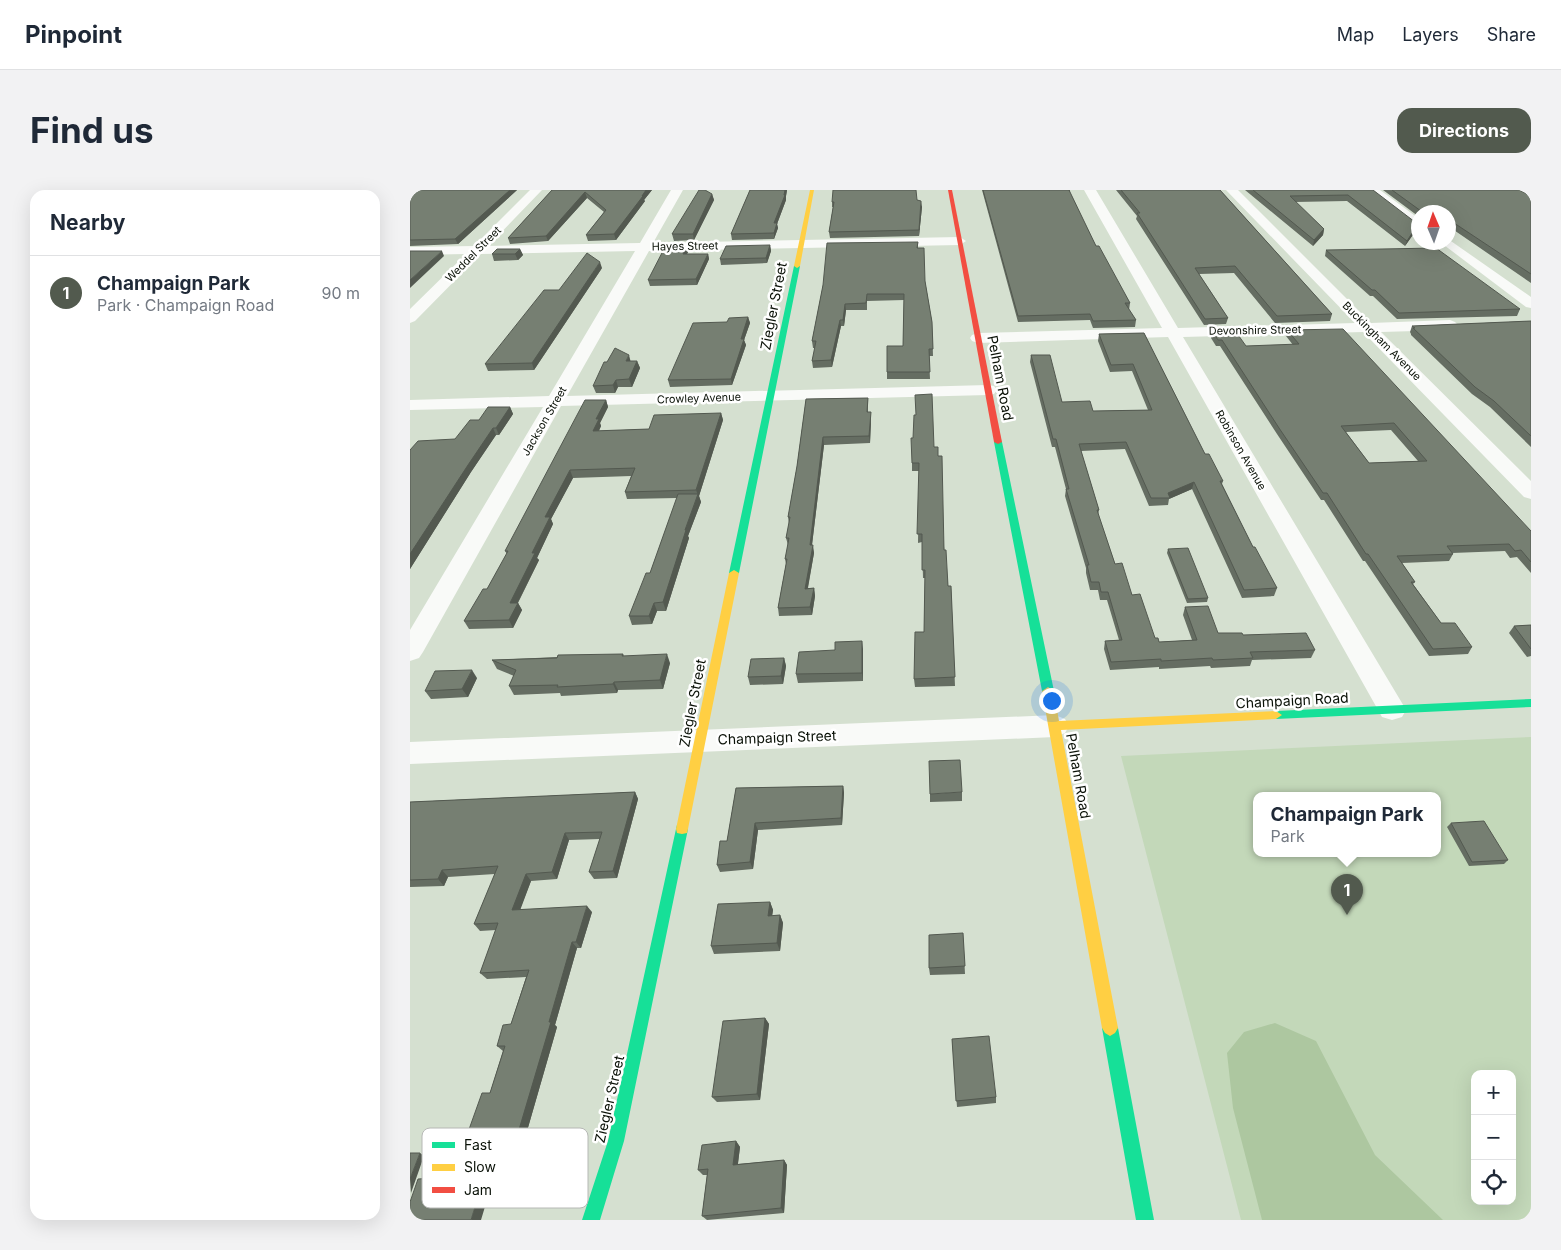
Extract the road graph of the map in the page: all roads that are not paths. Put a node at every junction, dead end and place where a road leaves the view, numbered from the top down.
1 (536, 190) edge
2 (677, 190) edge
3 (812, 190) edge
4 (950, 190) edge
5 (1090, 190) edge
6 (1232, 190) edge
7 (1373, 190) edge
8 (1411, 218) edge
9 (960, 241) junction
10 (800, 244) junction
11 (644, 246) junction
12 (478, 249) junction
13 (1456, 249) edge
14 (410, 251) edge
15 (1531, 304) edge
16 (410, 318) edge
17 (1462, 324) edge
18 (1368, 327) junction
19 (1173, 332) junction
20 (978, 338) junction
21 (988, 390) junction
22 (770, 396) junction
23 (556, 401) junction
24 (410, 405) edge
25 (1531, 493) edge
26 (410, 652) edge
27 (1531, 703) edge
28 (1392, 710) junction
29 (1054, 726) junction
30 (700, 740) junction
31 (410, 753) edge
32 (591, 1220) edge
33 (1145, 1220) edge

1 - 12 street, Weddel Street
2 - 11 street, Jackson Street
3 - 10 street, Ziegler Street
4 - 9 street, Pelham Road
5 - 19 street, Robinson Avenue
6 - 18 street, Buckingham Avenue
7 - 8 street
9 - 10 street, Hayes Street
9 - 20 street, Pelham Road
10 - 11 street, Hayes Street
10 - 22 street, Ziegler Street
11 - 12 street, Hayes Street
11 - 23 street, Jackson Street
12 - 14 street, Hayes Street
12 - 16 street, Weddel Street
13 - 15 street
17 - 18 street, Devonshire Street
18 - 19 street, Devonshire Street
18 - 25 street, Buckingham Avenue
19 - 20 street, Devonshire Street
19 - 28 street, Robinson Avenue
20 - 21 street, Pelham Road
21 - 22 street, Crowley Avenue
21 - 29 street, Pelham Road
22 - 23 street, Crowley Avenue
22 - 30 street, Ziegler Street
23 - 24 street, Crowley Avenue
23 - 26 street, Jackson Street
27 - 28 street, Champaign Road
28 - 29 street, Champaign Road
29 - 30 street, Champaign Street
29 - 33 street, Pelham Road
30 - 31 street, Champaign Street
30 - 32 street, Ziegler Street

